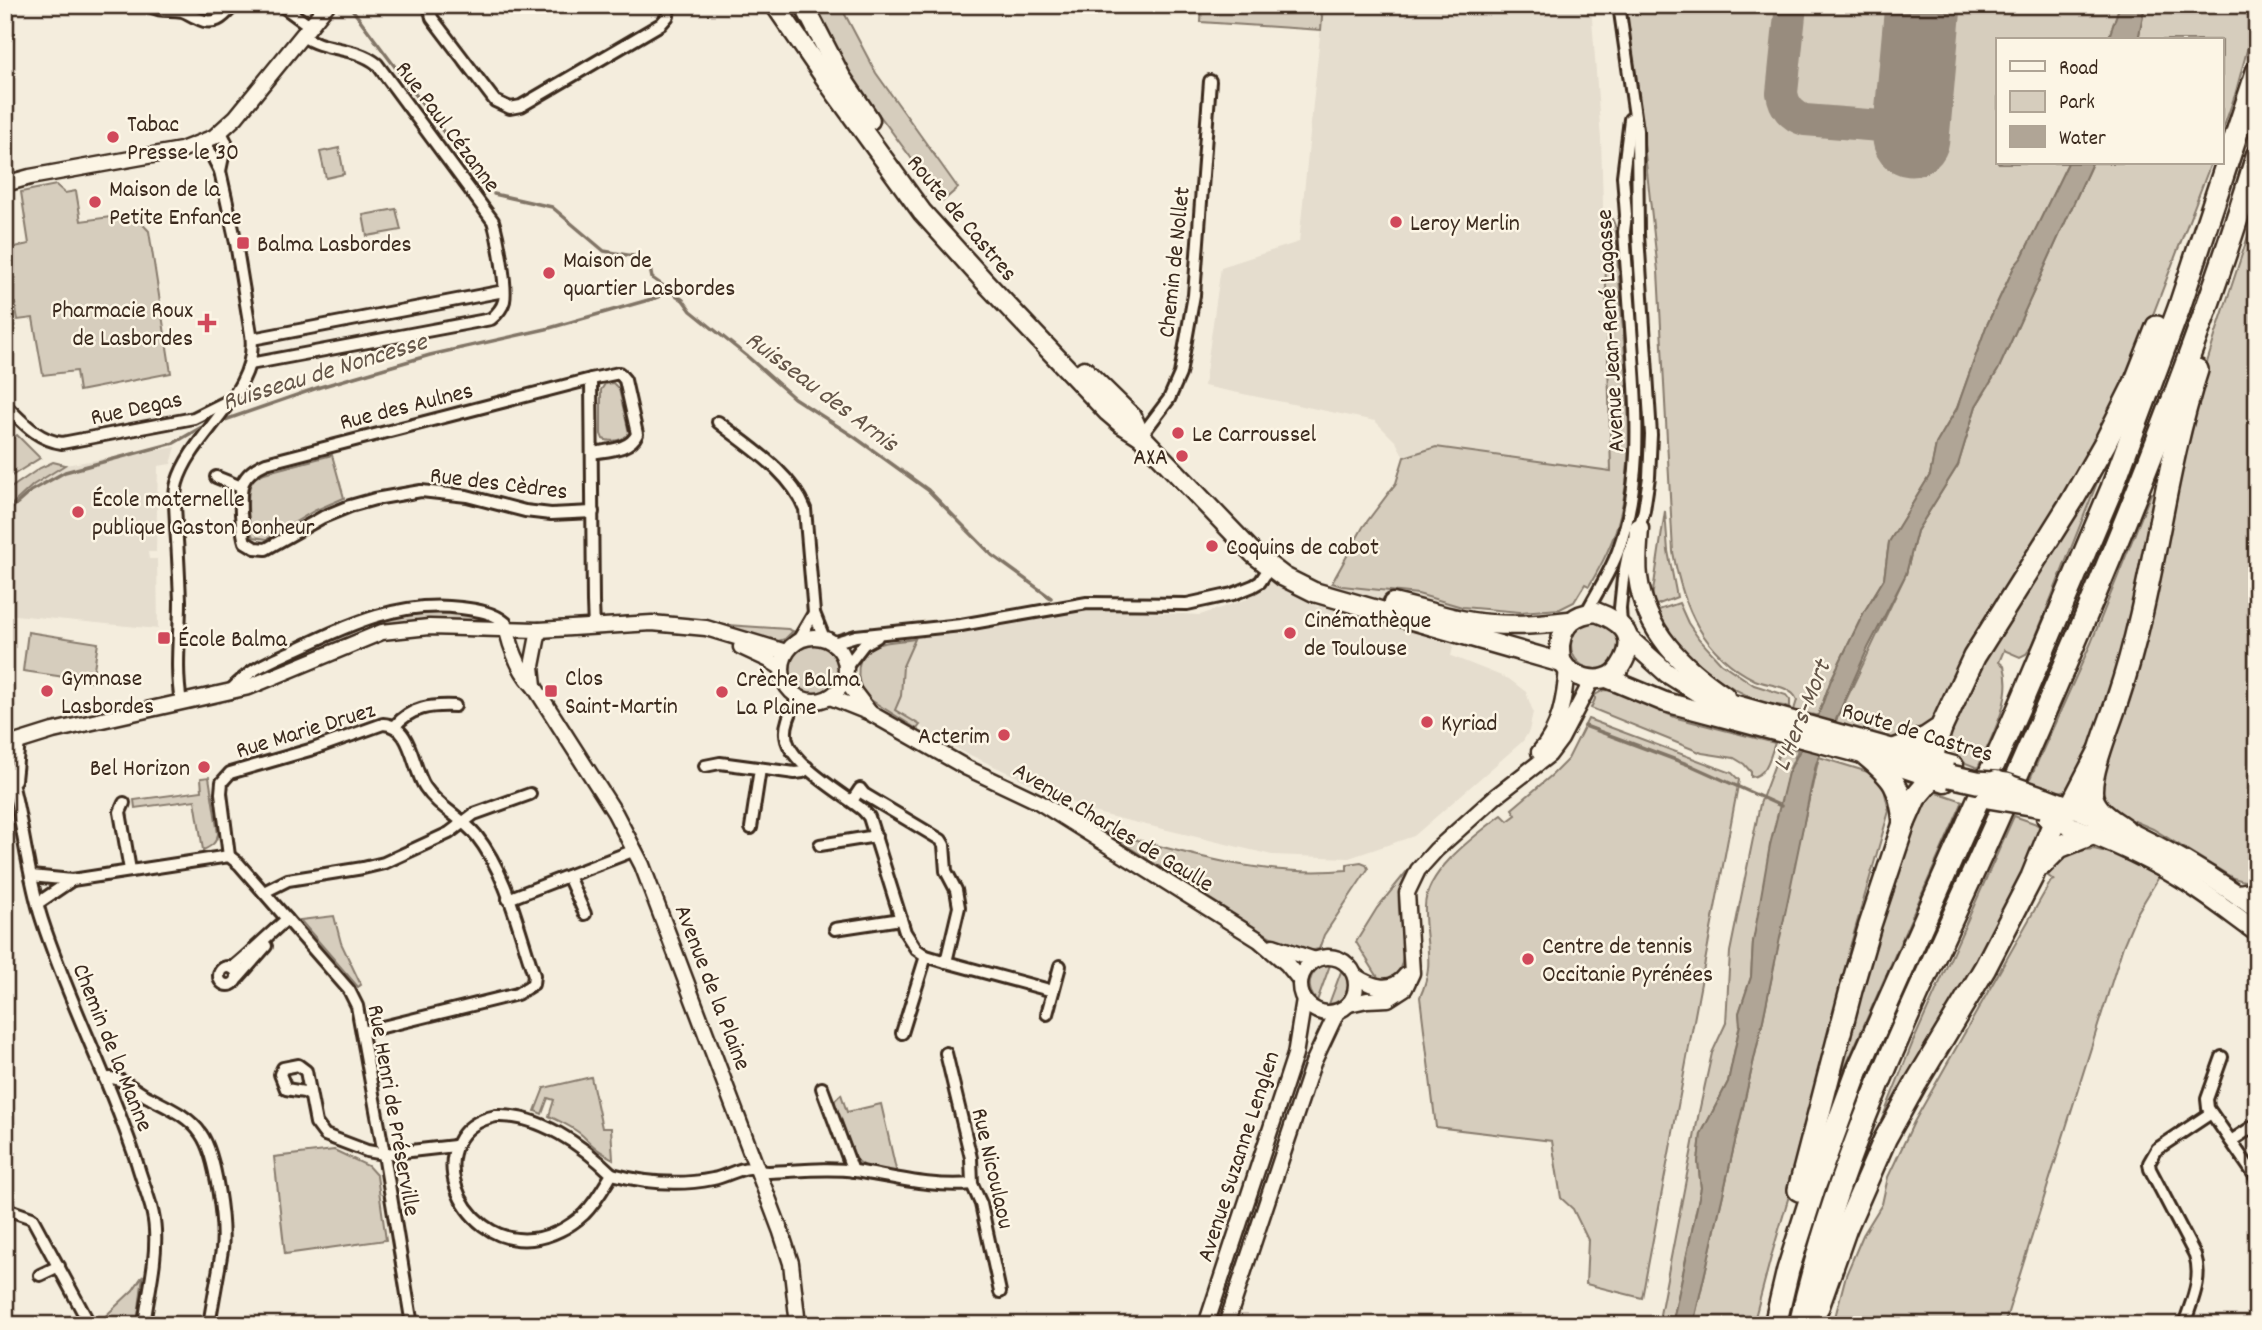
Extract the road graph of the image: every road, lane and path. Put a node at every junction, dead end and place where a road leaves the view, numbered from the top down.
1 (149, 5) edge
2 (234, 5) edge
3 (281, 5) edge
4 (327, 5) edge
5 (429, 5) edge
6 (669, 5) edge
7 (775, 5) edge
8 (804, 5) edge
9 (1619, 5) edge
10 (307, 31) junction
11 (2257, 72) edge
12 (1210, 81) dead end
13 (1632, 99) junction
14 (222, 132) junction
15 (205, 142) junction
16 (2257, 156) edge
17 (220, 171) junction
18 (1623, 176) junction
19 (1637, 176) junction
20 (5, 184) edge
21 (2235, 224) junction
22 (504, 291) junction
23 (2183, 295) junction
24 (252, 339) junction
25 (250, 364) junction
26 (592, 379) junction
27 (227, 404) junction
28 (5, 405) edge
29 (718, 422) dead end
30 (1141, 436) junction
31 (592, 453) junction
32 (216, 477) dead end
33 (241, 487) junction
34 (593, 512) junction
35 (1639, 528) junction
36 (1270, 567) junction
37 (1331, 598) junction
38 (1590, 605) junction
39 (814, 613) junction
40 (1569, 621) junction
41 (594, 628) junction
42 (507, 631) junction
43 (539, 631) junction
44 (1625, 631) junction
45 (882, 634) junction
46 (829, 640) junction
47 (792, 647) junction
48 (1565, 665) junction
49 (782, 668) junction
50 (846, 673) junction
51 (1600, 679) junction
52 (534, 686) junction
53 (228, 693) junction
54 (798, 697) junction
55 (831, 697) junction
56 (181, 702) junction
57 (454, 706) dead end
58 (1743, 707) junction
59 (870, 713) junction
60 (1774, 722) junction
61 (395, 726) junction
62 (1941, 728) junction
63 (12, 743) edge
64 (1869, 749) junction
65 (1894, 750) junction
66 (2099, 752) junction
67 (5, 760) edge
68 (705, 766) dead end
69 (807, 767) junction
70 (760, 768) junction
71 (1943, 773) junction
72 (2007, 784) joint
73 (14, 786) junction
74 (1499, 793) junction
75 (530, 794) dead end
76 (1988, 797) joint
77 (852, 801) junction
78 (124, 803) dead end
79 (2050, 809) junction
80 (463, 820) junction
81 (1904, 823) junction
82 (751, 828) dead end
83 (876, 835) junction
84 (2109, 835) junction
85 (820, 845) dead end
86 (635, 850) junction
87 (229, 856) junction
88 (130, 870) junction
89 (31, 876) junction
90 (568, 876) junction
91 (2032, 877) junction
92 (72, 880) junction
93 (2257, 889) edge
94 (264, 892) junction
95 (2233, 893) junction
96 (2209, 897) junction
97 (508, 899) junction
98 (38, 904) junction
99 (2257, 910) edge
100 (585, 914) dead end
101 (287, 919) junction
102 (901, 919) junction
103 (835, 929) dead end
104 (2257, 932) edge
105 (1282, 954) junction
106 (926, 956) junction
107 (1315, 960) junction
108 (1411, 961) junction
109 (946, 962) junction
110 (1060, 966) dead end
111 (235, 973) dead end
112 (1355, 976) junction
113 (1300, 979) junction
114 (1053, 991) junction
115 (1304, 999) junction
116 (1343, 1008) junction
117 (1047, 1014) dead end
118 (362, 1032) junction
119 (902, 1032) dead end
120 (946, 1053) dead end
121 (2222, 1057) dead end
122 (105, 1079) junction
123 (822, 1088) dead end
124 (139, 1093) junction
125 (310, 1096) dead end
126 (114, 1098) junction
127 (2211, 1113) junction
128 (2257, 1124) edge
129 (2231, 1141) junction
130 (455, 1146) junction
131 (384, 1154) junction
132 (758, 1170) junction
133 (853, 1171) junction
134 (612, 1174) junction
135 (2257, 1180) edge
136 (972, 1184) junction
137 (12, 1211) dead end
138 (59, 1266) junction
139 (40, 1275) dead end
140 (1000, 1292) dead end
141 (90, 1325) edge
142 (144, 1325) edge
143 (209, 1325) edge
144 (411, 1325) edge
145 (798, 1325) edge
146 (1206, 1325) edge
147 (1226, 1325) edge
148 (1768, 1325) edge
149 (1774, 1325) edge
150 (1800, 1325) edge
151 (1810, 1325) edge
152 (2184, 1325) edge

1 - 2 street
3 - 10 street, Rue Paul Cézanne
4 - 10 street
5 - 6 street
7 - 30 main road, Route de Castres
8 - 30 main road, Route de Castres
9 - 13 street, Avenue Jean-René Lagasse
10 - 14 street
10 - 22 street, Rue Paul Cézanne
11 - 23 highway
12 - 30 street, Chemin de Nollet
13 - 18 street, Avenue Jean-René Lagasse
13 - 19 street, Avenue Jean-René Lagasse
14 - 15 street
14 - 17 street
15 - 17 street
15 - 20 street
16 - 21 highway
17 - 24 street
18 - 19 street
18 - 38 street, Avenue Jean-René Lagasse
19 - 35 street, Avenue Jean-René Lagasse
21 - 66 highway
21 - 150 highway
22 - 24 street
22 - 25 street
23 - 62 highway
23 - 149 highway
24 - 25 street
25 - 27 street
26 - 31 street
26 - 31 street, Rue des Aulnes
26 - 33 street, Rue des Aulnes
27 - 28 street, Rue Degas
27 - 56 street
29 - 39 street
30 - 36 main road, Route de Castres
31 - 34 street
32 - 33 street
33 - 34 street, Rue des Cèdres
34 - 41 street
35 - 44 street, Avenue Jean-René Lagasse
35 - 58 main road
36 - 37 main road, Route de Castres
36 - 45 street
37 - 40 main road, Route de Castres
37 - 48 main road, Route de Castres
38 - 40 main road
38 - 44 main road
39 - 46 street
39 - 47 street
40 - 48 main road
41 - 43 street
41 - 47 street
41 - 49 street
42 - 43 street
42 - 52 street, Avenue de la Plaine
42 - 53 street
42 - 53 street
43 - 52 street
44 - 51 main road
44 - 58 main road, Route de Castres
45 - 46 street
45 - 50 street
46 - 47 street
46 - 50 street
47 - 49 street
48 - 51 main road
48 - 74 street
49 - 54 street
50 - 55 street
50 - 59 street, Avenue Charles de Gaulle
51 - 60 main road, Route de Castres
51 - 74 street
52 - 86 street, Avenue de la Plaine
53 - 56 street
54 - 55 street
54 - 69 street
55 - 59 street, Avenue Charles de Gaulle
56 - 63 street
57 - 61 street, Rue Marie Druez
58 - 60 main road, Route de Castres
59 - 105 street, Avenue Charles de Gaulle
60 - 64 main road, Route de Castres
61 - 80 street, Rue Marie Druez
61 - 87 street, Rue Marie Druez
62 - 65 highway
62 - 71 highway
63 - 73 street, Chemin de la Manne
64 - 65 main road, Route de Castres
64 - 71 main road, Route de Castres
64 - 81 highway
65 - 71 main road, Route de Castres
66 - 79 highway
66 - 84 highway
67 - 73 street, Chemin de la Manne
68 - 70 street
69 - 70 street
69 - 77 street
70 - 82 street
71 - 72 highway, bridge
71 - 76 main road, Route de Castres
71 - 81 highway
72 - 79 main road, Route de Castres, bridge
73 - 89 street, Chemin de la Manne
74 - 108 street
75 - 80 street
76 - 79 highway, bridge
77 - 83 street
77 - 109 street
78 - 88 street
79 - 84 main road, Route de Castres
79 - 84 main road, Route de Castres
79 - 91 highway
80 - 94 street
80 - 97 street, Rue Marie Druez
81 - 148 highway
83 - 85 street
83 - 102 street
84 - 91 highway
84 - 95 main road
84 - 96 main road
86 - 90 street
86 - 132 street, Avenue de la Plaine
87 - 88 street
87 - 94 street, Rue Henri de Préserville
88 - 92 street
89 - 92 street
89 - 98 street, Chemin de la Manne
90 - 97 street
90 - 100 street
91 - 151 highway
92 - 98 street
93 - 95 street
94 - 101 street, Rue Henri de Préserville
95 - 99 main road
96 - 99 street
96 - 104 main road
97 - 118 street, Rue Marie Druez
98 - 122 street, Chemin de la Manne
101 - 111 street
101 - 118 street, Rue Henri de Préserville
102 - 103 street
102 - 106 street
105 - 107 street, Avenue Charles de Gaulle
105 - 113 street, Avenue Charles de Gaulle
106 - 109 street
106 - 119 street
107 - 112 street
107 - 113 street
108 - 112 street
108 - 116 street
109 - 114 street
110 - 114 street
112 - 116 street
113 - 115 street
114 - 117 street
115 - 116 street
115 - 146 street, Avenue Suzanne Lenglen
116 - 147 street, Avenue Suzanne Lenglen
118 - 131 street, Rue Henri de Préserville
120 - 136 street, Rue Nicoulaou
121 - 127 street
122 - 124 street
122 - 126 street, Chemin de la Manne
123 - 133 street
124 - 126 street
124 - 143 street
125 - 131 street
126 - 142 street, Chemin de la Manne
127 - 129 street
127 - 152 street
128 - 129 street
129 - 135 street
130 - 131 street
130 - 134 street
130 - 134 street
131 - 144 street, Rue Henri de Préserville
132 - 133 street
132 - 134 street
132 - 145 street, Avenue de la Plaine
133 - 136 street
136 - 140 street, Rue Nicoulaou
137 - 138 street
138 - 139 street
138 - 141 street

